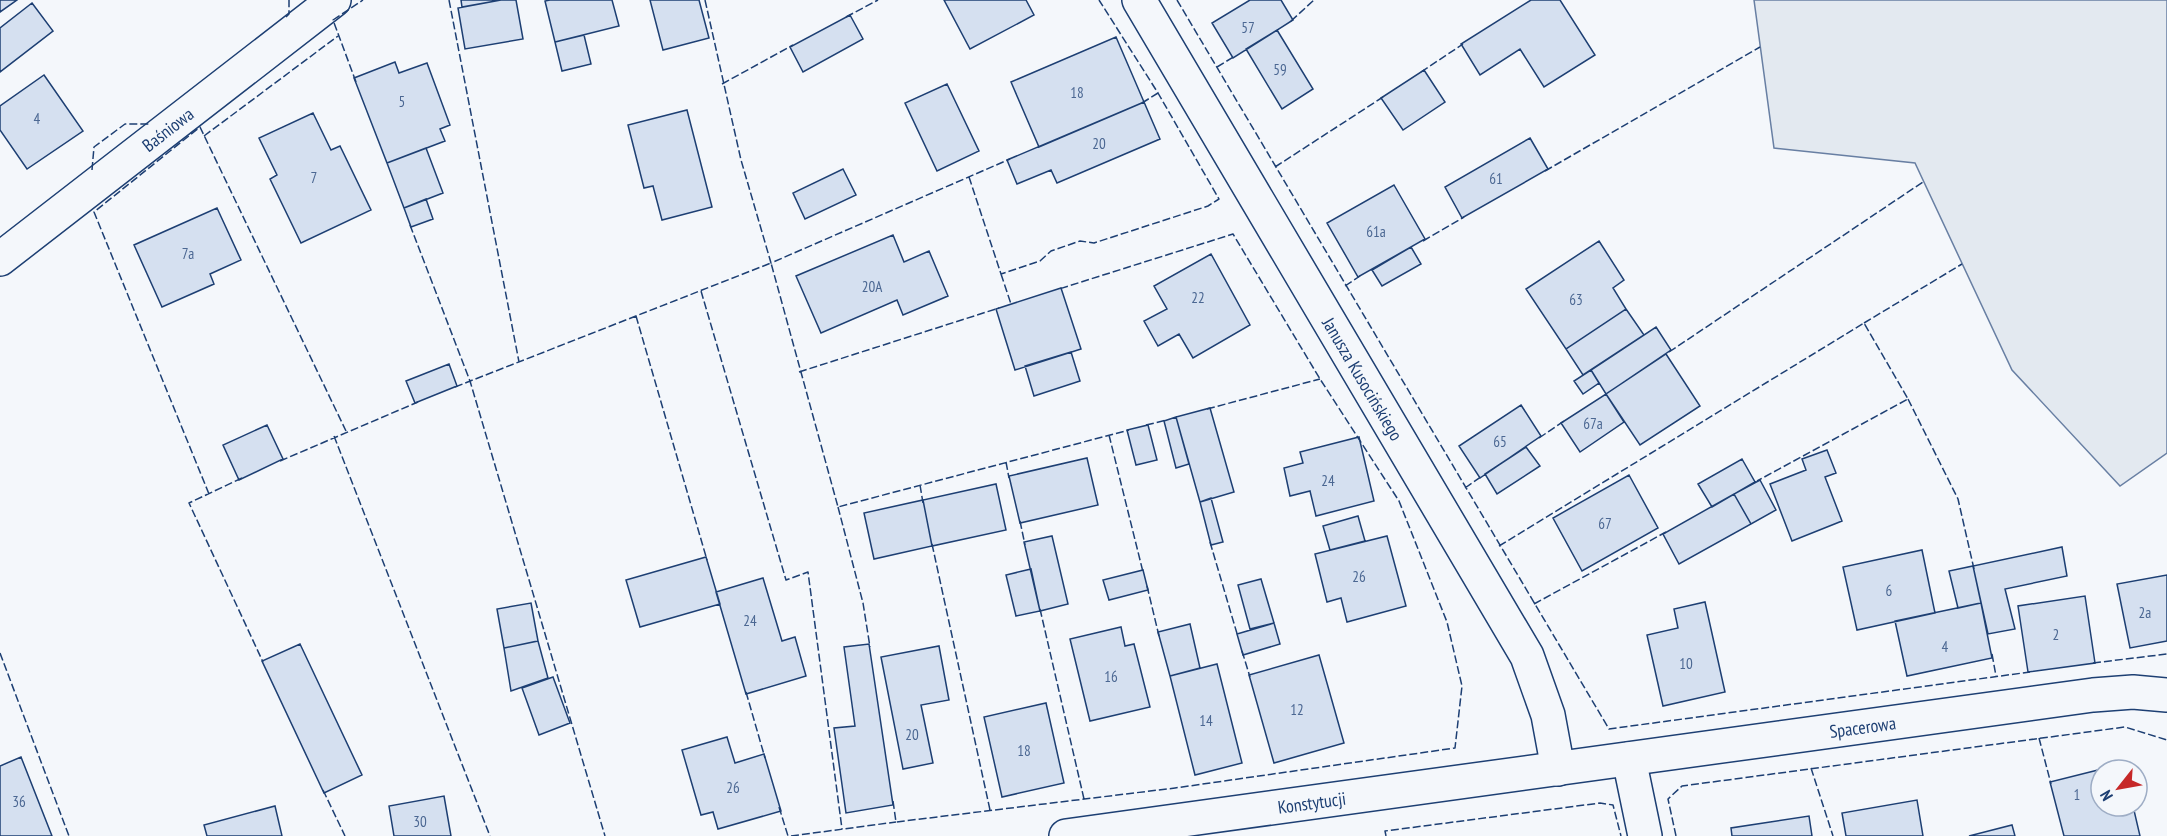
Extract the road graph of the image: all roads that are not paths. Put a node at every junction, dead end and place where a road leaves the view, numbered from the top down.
1 (334, 0) edge
2 (1139, 0) edge
3 (0, 259) edge
4 (2167, 695) edge
5 (1629, 759) junction
6 (1558, 769) junction
7 (1066, 836) edge
8 (1645, 836) edge

1 - 3 street, Baśniowa
2 - 6 street, Janusza Kusocińskiego
4 - 5 street, Spacerowa
5 - 6 street, Spacerowa
5 - 8 street
6 - 7 street, Konstytucji

